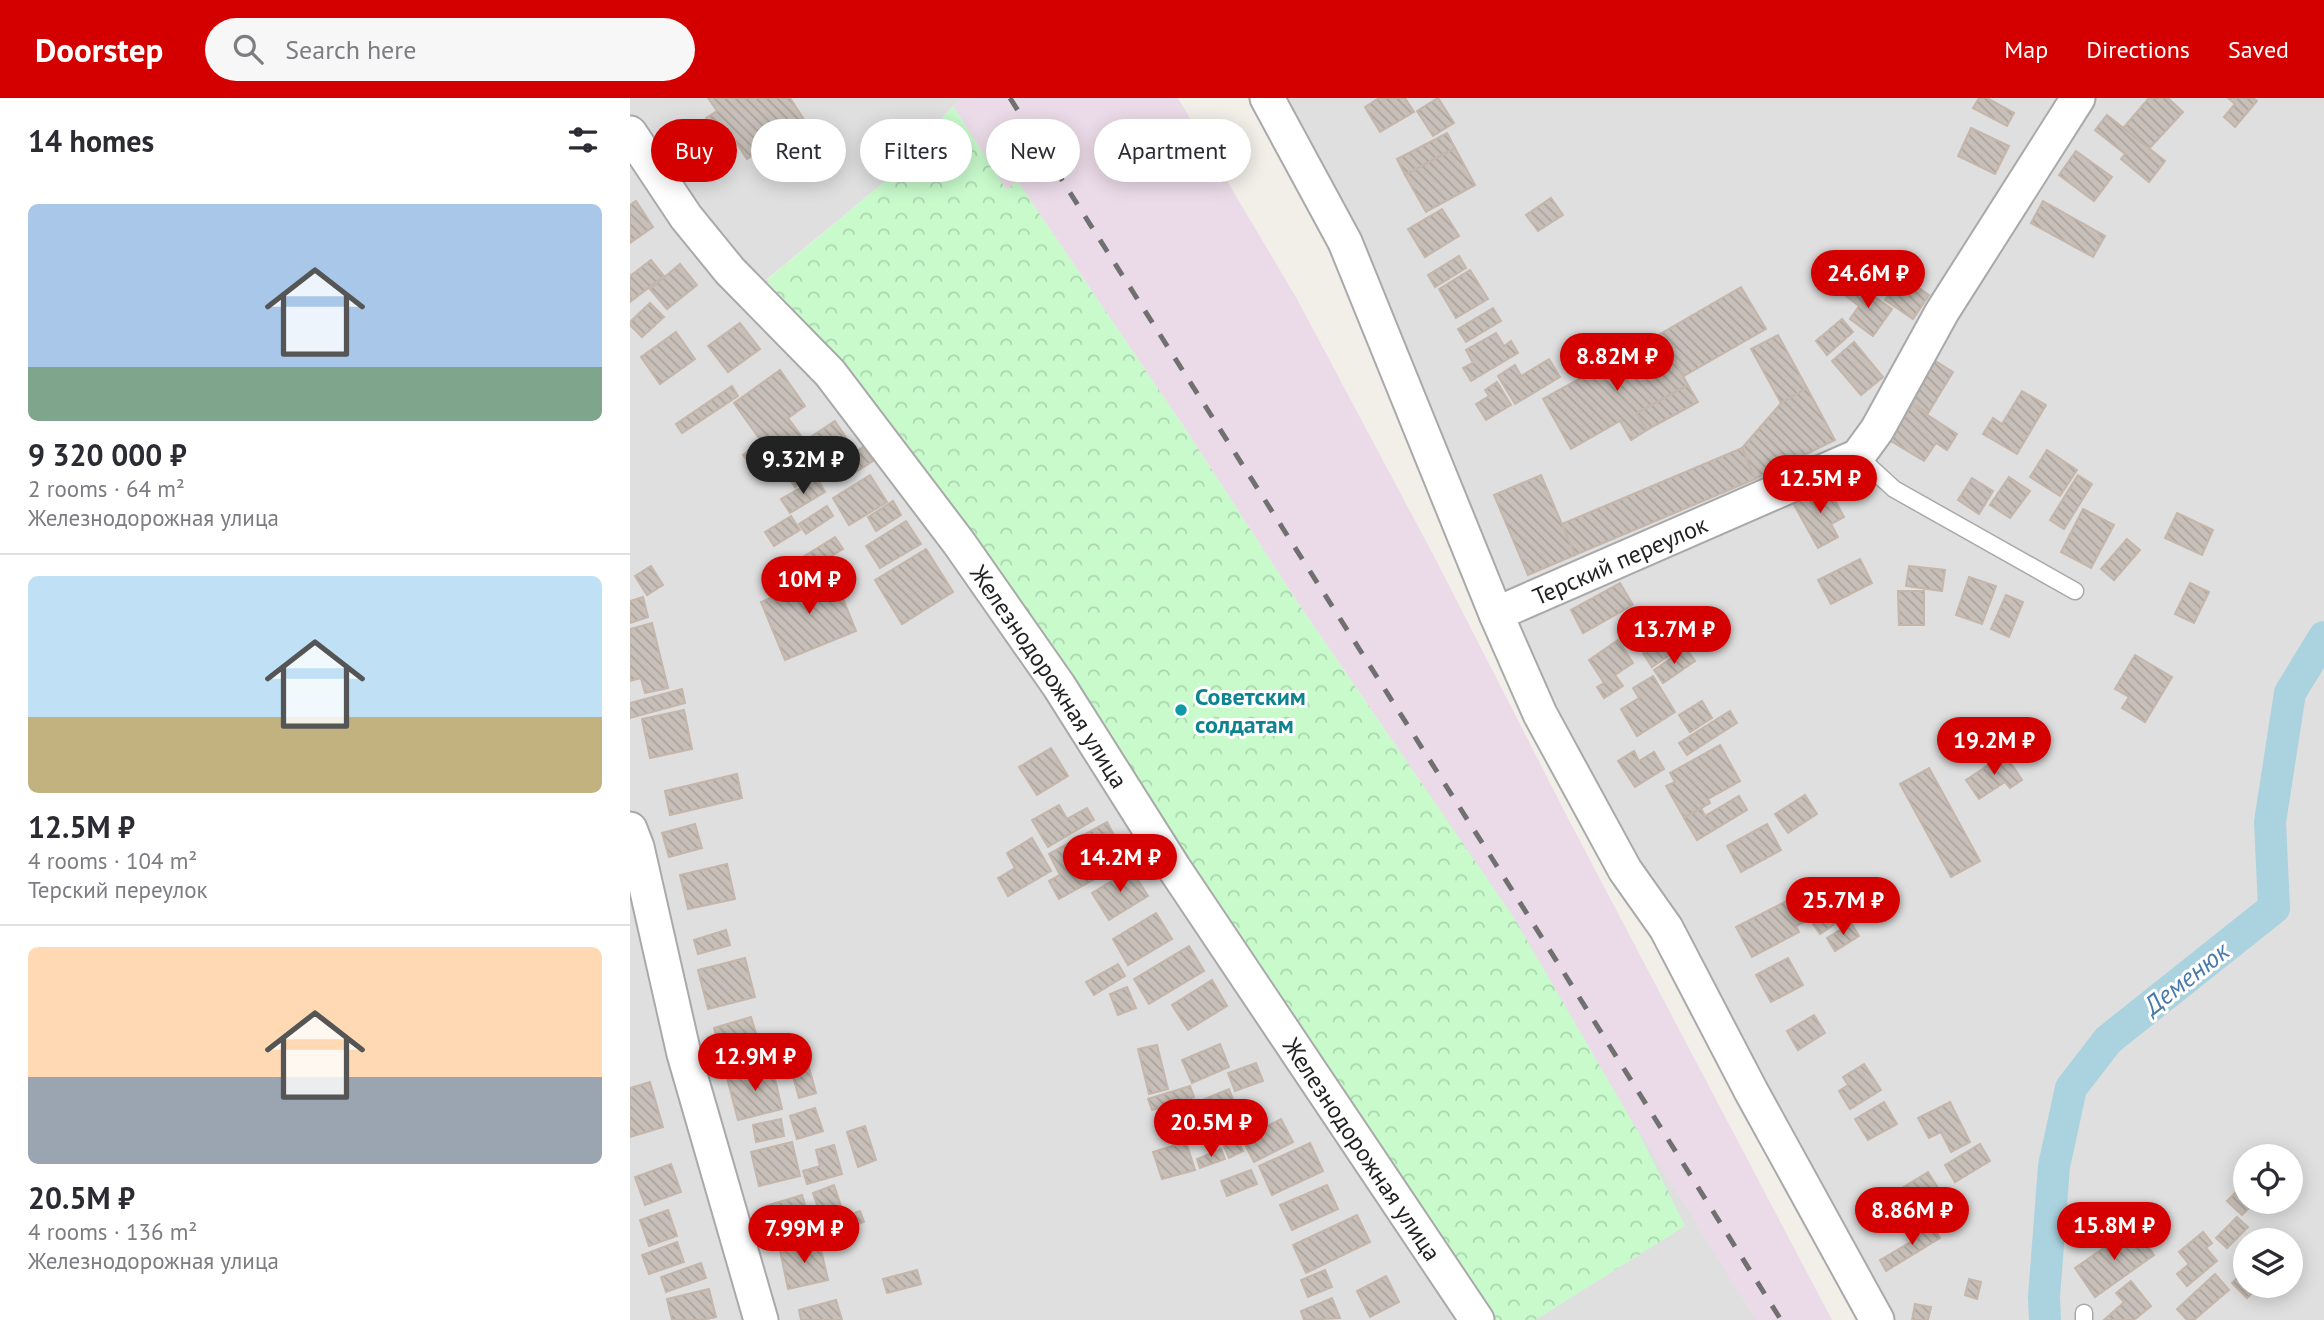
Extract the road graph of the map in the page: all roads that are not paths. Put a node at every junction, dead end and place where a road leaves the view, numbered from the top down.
1 (1267, 98) edge
2 (2078, 98) edge
3 (630, 133) edge
4 (1858, 456) junction
5 (2075, 591) dead end
6 (1496, 614) junction
7 (630, 830) edge
8 (761, 1320) edge
9 (1477, 1320) edge
10 (1877, 1320) edge

1 - 6 street
2 - 4 street
3 - 9 street, Железнодорожная улица
4 - 5 lane
4 - 6 street, Терский переулок
6 - 10 street
7 - 8 street

